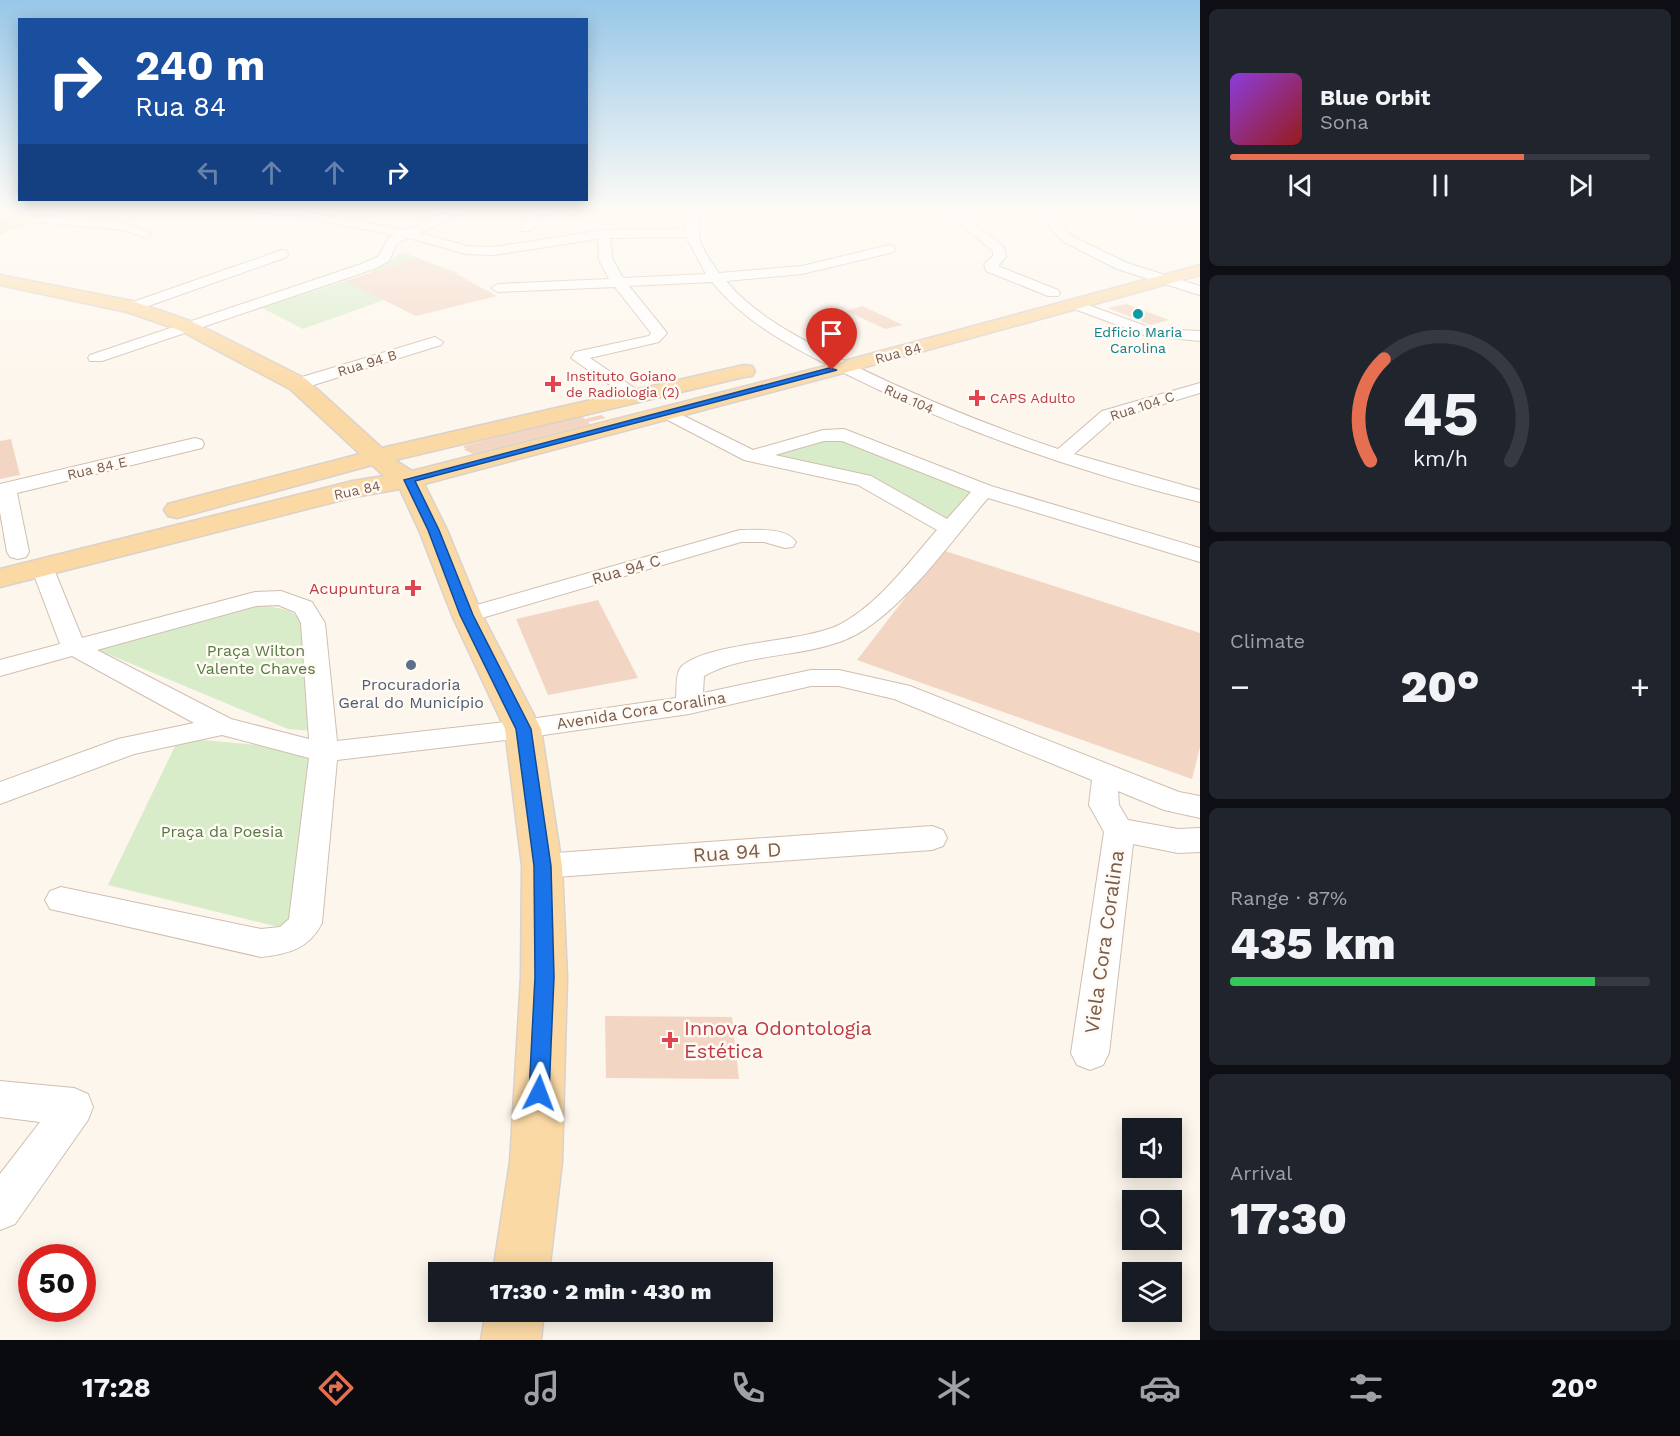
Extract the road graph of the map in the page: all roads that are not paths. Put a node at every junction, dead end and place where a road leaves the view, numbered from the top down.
1 (232, 272) edge
2 (352, 272) edge
3 (612, 272) edge
4 (711, 272) edge
5 (785, 272) edge
6 (1000, 272) edge
7 (1135, 272) edge
8 (1139, 272) edge
9 (1195, 272) edge
10 (714, 278) junction
11 (0, 280) edge
12 (1167, 281) junction
13 (618, 282) junction
14 (498, 288) dead end
15 (1200, 291) edge
16 (1053, 292) junction
17 (1074, 304) junction
18 (132, 307) junction
19 (960, 316) dead end
20 (186, 326) junction
21 (1200, 338) edge
22 (435, 342) dead end
23 (816, 354) junction
24 (844, 357) junction
25 (96, 358) dead end
26 (782, 362) dead end
27 (759, 367) dead end
28 (298, 384) junction
29 (1200, 388) edge
30 (636, 395) junction
31 (668, 413) junction
32 (195, 444) dead end
33 (1062, 455) junction
34 (751, 456) junction
35 (394, 468) junction
36 (3, 490) edge
37 (984, 490) junction
38 (1200, 496) edge
39 (950, 529) junction
40 (785, 542) dead end
41 (1200, 555) edge
42 (20, 559) edge
43 (0, 578) edge
44 (467, 615) junction
45 (796, 645) junction
46 (73, 646) junction
47 (0, 668) edge
48 (812, 678) junction
49 (688, 705) junction
50 (222, 726) junction
51 (523, 729) junction
52 (324, 752) junction
53 (1108, 776) junction
54 (0, 794) edge
55 (1200, 807) edge
56 (1119, 830) junction
57 (932, 838) dead end
58 (1200, 840) edge
59 (542, 866) junction
60 (61, 900) dead end
61 (1090, 1053) dead end
62 (0, 1099) edge
63 (0, 1209) edge
64 (522, 1262) edge
65 (513, 1322) edge
66 (511, 1340) edge

1 - 18 street
2 - 20 street
3 - 13 street
4 - 10 street
5 - 10 street
6 - 16 street
7 - 16 main road
8 - 12 street
9 - 12 main road, Rua 84
10 - 13 street
10 - 23 street
11 - 18 main road
12 - 15 street
12 - 17 main road, Rua 84
13 - 14 street
13 - 30 street
16 - 19 main road
17 - 21 street
17 - 24 main road, Rua 84
18 - 20 main road
20 - 25 street
20 - 28 main road
22 - 28 street, Rua 94 B
23 - 24 main road, Rua 84
23 - 26 main road, Rua 84
24 - 31 main road, Rua 84
24 - 33 street, Rua 104
27 - 30 main road, Rua 84
28 - 35 main road
29 - 33 street, Rua 104 C
30 - 35 main road, Rua 84
31 - 34 street
31 - 35 main road, Rua 84
32 - 36 street, Rua 84 E
33 - 38 street, Rua 104
34 - 37 street
34 - 39 street
35 - 42 main road, Rua 84
35 - 42 main road, Rua 84
35 - 44 main road
36 - 42 street
37 - 39 street
37 - 41 street
39 - 45 street
40 - 44 street, Rua 94 C
42 - 43 main road, Rua 84
42 - 46 street
44 - 51 main road
45 - 48 street
45 - 49 street
46 - 47 street
46 - 50 street
46 - 52 street
48 - 49 street, Avenida Cora Coralina
48 - 53 street, Avenida Cora Coralina
49 - 51 street, Avenida Cora Coralina
50 - 52 street, Avenida Cora Coralina
50 - 54 street, Avenida Cora Coralina
51 - 52 street, Avenida Cora Coralina
51 - 59 main road
52 - 60 street
53 - 55 street, Avenida Cora Coralina
53 - 56 street, Viela Cora Coralina
56 - 58 street, Viela Cora Coralina
56 - 61 street, Viela Cora Coralina
57 - 59 street, Rua 94 D
59 - 64 main road
62 - 63 street
65 - 66 main road

